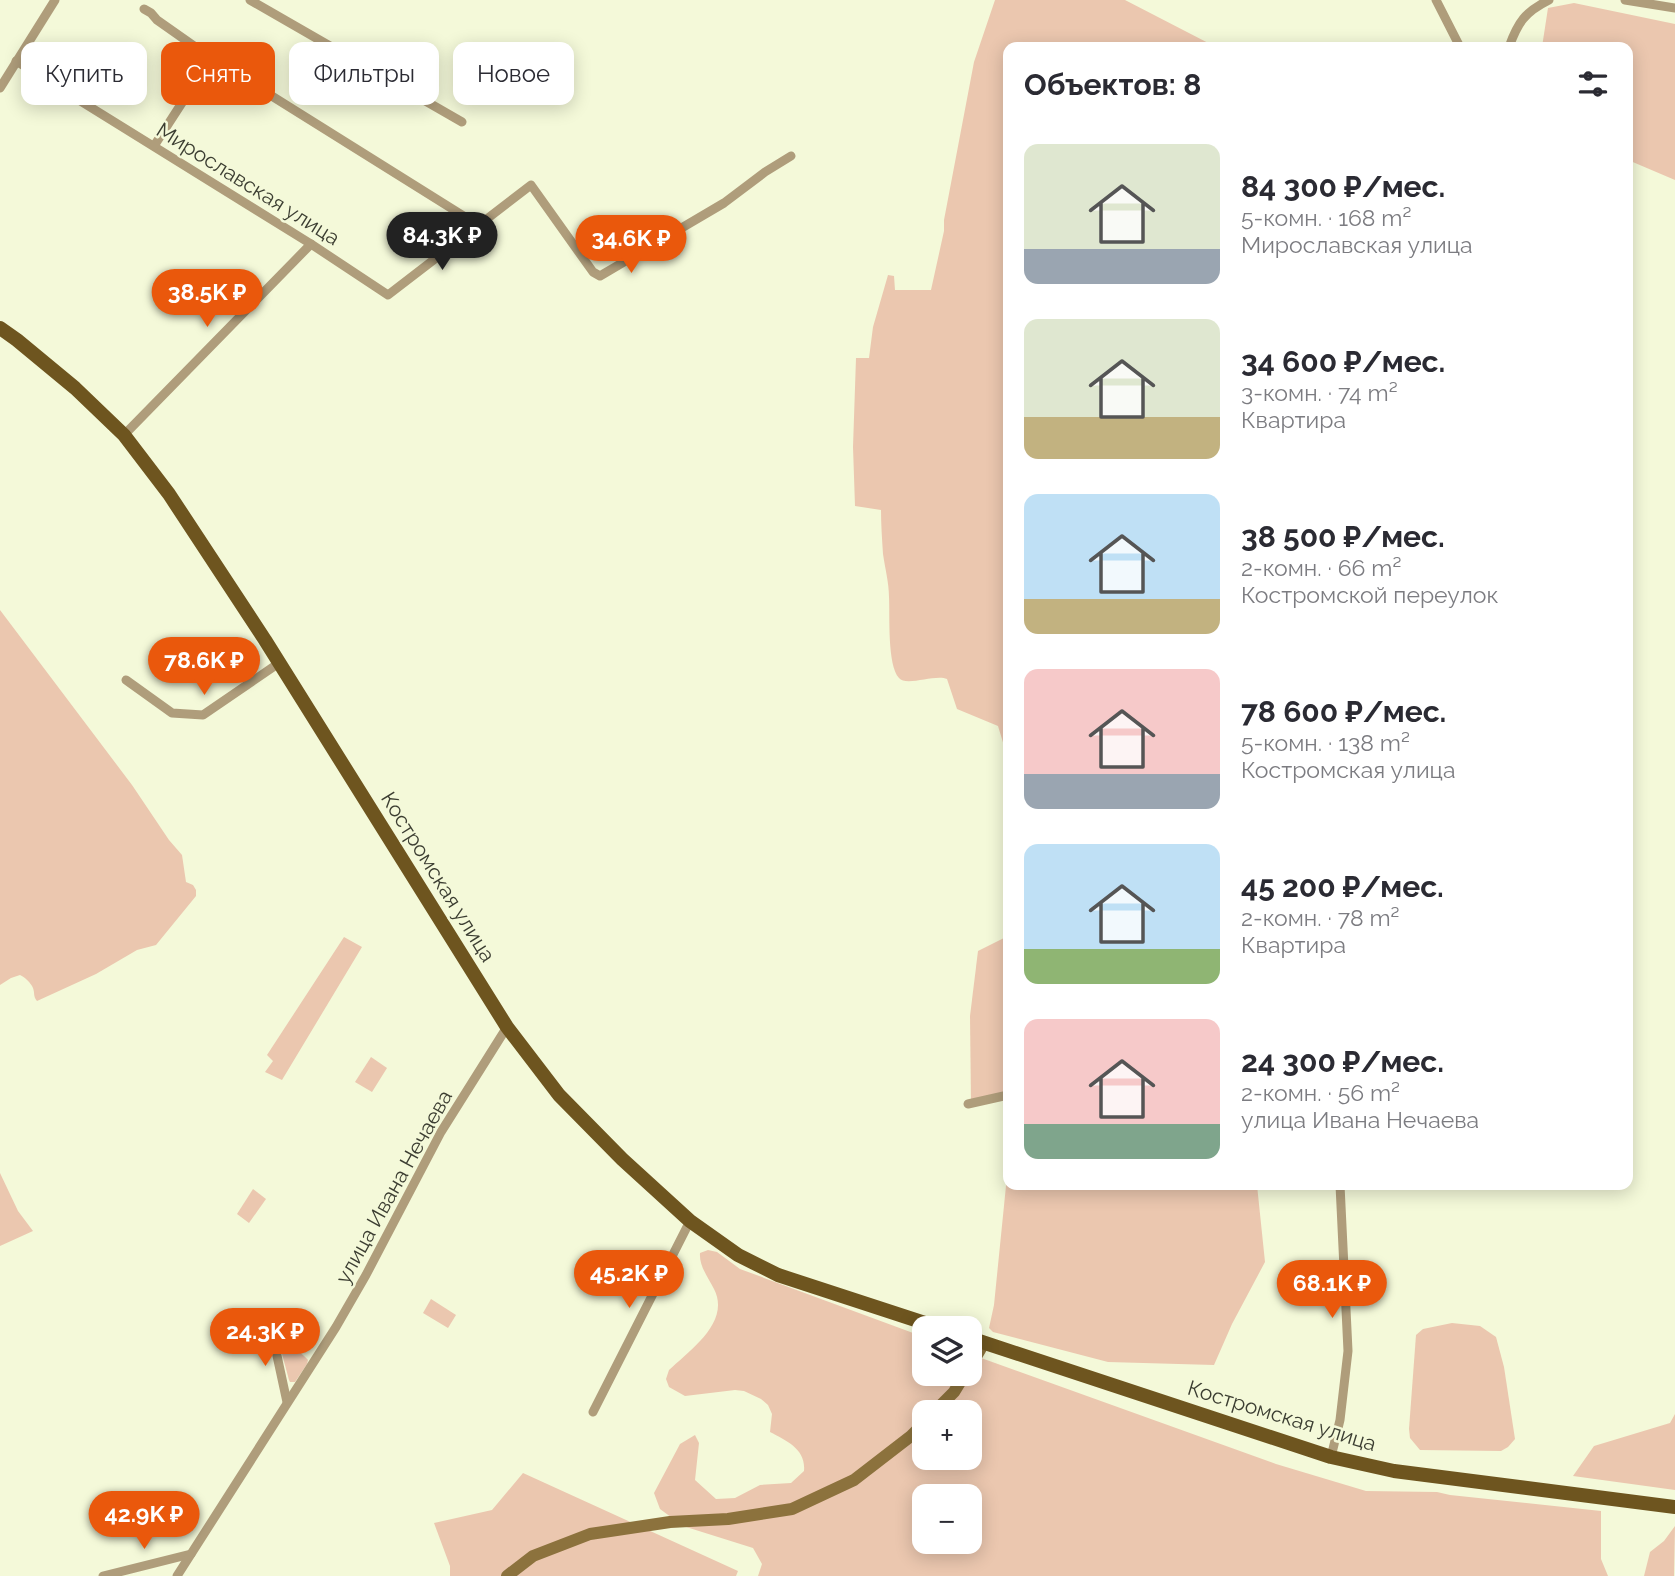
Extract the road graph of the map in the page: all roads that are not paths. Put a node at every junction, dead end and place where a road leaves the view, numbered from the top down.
1 (54, 0) edge
2 (250, 0) edge
3 (1436, 0) edge
4 (1549, 0) edge
5 (1625, 0) edge
6 (1675, 8) edge
7 (144, 9) dead end
8 (188, 42) edge
9 (1457, 42) edge
10 (1511, 42) edge
11 (16, 61) junction
12 (0, 88) edge
13 (275, 98) edge
14 (181, 105) edge
15 (461, 122) dead end
16 (154, 146) junction
17 (792, 156) dead end
18 (478, 225) junction
19 (311, 244) junction
20 (0, 328) edge
21 (124, 435) junction
22 (279, 663) junction
23 (126, 680) dead end
24 (507, 1027) junction
25 (1003, 1096) edge
26 (968, 1104) dead end
27 (1340, 1190) edge
28 (690, 1221) junction
29 (912, 1319) edge
30 (271, 1328) dead end
31 (984, 1343) joint
32 (982, 1346) edge
33 (958, 1386) edge
34 (946, 1400) edge
35 (287, 1402) junction
36 (593, 1412) dead end
37 (912, 1435) edge
38 (1331, 1457) junction
39 (1675, 1507) edge
40 (191, 1554) junction
41 (103, 1576) edge
42 (177, 1576) edge
43 (507, 1576) edge

1 - 11 street
2 - 15 street
3 - 9 street
4 - 10 street
5 - 6 street
7 - 8 street
11 - 12 street
11 - 16 street, Мирославская улица
13 - 18 street
14 - 16 street
16 - 19 street, Мирославская улица
17 - 18 street
18 - 19 street, Мирославская улица
19 - 21 street
20 - 21 main road, Костромская улица
21 - 22 main road, Костромская улица
22 - 23 street
22 - 24 main road, Костромская улица
24 - 28 main road, Костромская улица
24 - 35 street, улица Ивана Нечаева
25 - 26 street
27 - 38 street
28 - 29 main road, Костромская улица
28 - 36 street
30 - 35 street
31 - 32 main road
31 - 38 main road, Костромская улица
33 - 34 main road
35 - 40 street, улица Ивана Нечаева
37 - 43 main road
38 - 39 main road, Костромская улица
40 - 41 street
40 - 42 street, улица Ивана Нечаева

